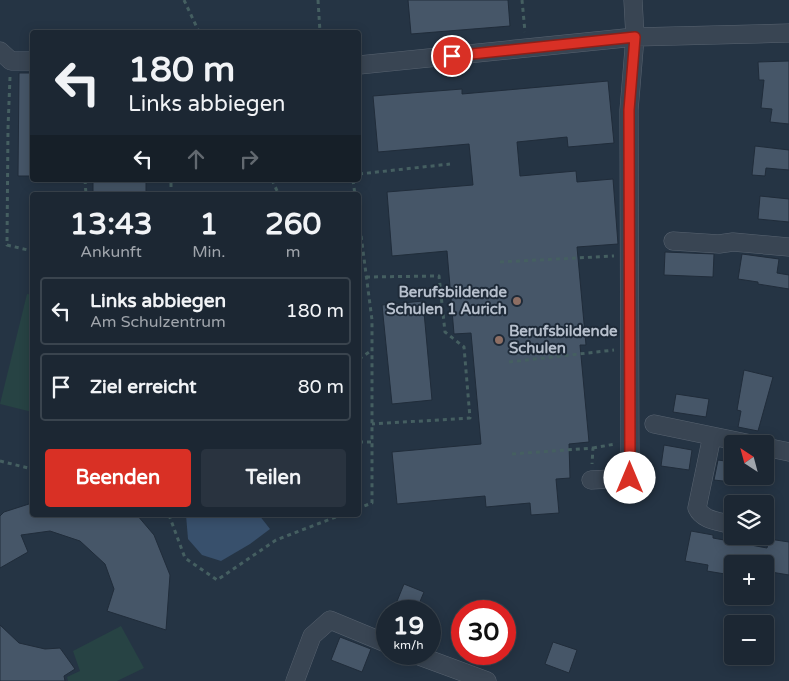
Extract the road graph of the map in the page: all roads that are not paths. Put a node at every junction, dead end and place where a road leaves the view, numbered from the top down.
1 (633, 0) edge
2 (789, 33) edge
3 (635, 37) junction
4 (6, 56) edge
5 (30, 61) edge
6 (361, 65) edge
7 (673, 241) dead end
8 (789, 247) edge
9 (654, 424) dead end
10 (712, 436) junction
11 (724, 438) edge
12 (774, 449) edge
13 (789, 452) edge
14 (591, 480) road end
15 (724, 523) edge
16 (376, 639) edge
17 (441, 664) edge
18 (295, 681) edge
19 (487, 681) edge

1 - 3 street
2 - 3 street
3 - 6 street
3 - 14 street
4 - 5 street
7 - 8 street
9 - 10 street
10 - 11 street
10 - 15 street
12 - 13 street
16 - 18 street
17 - 19 street

